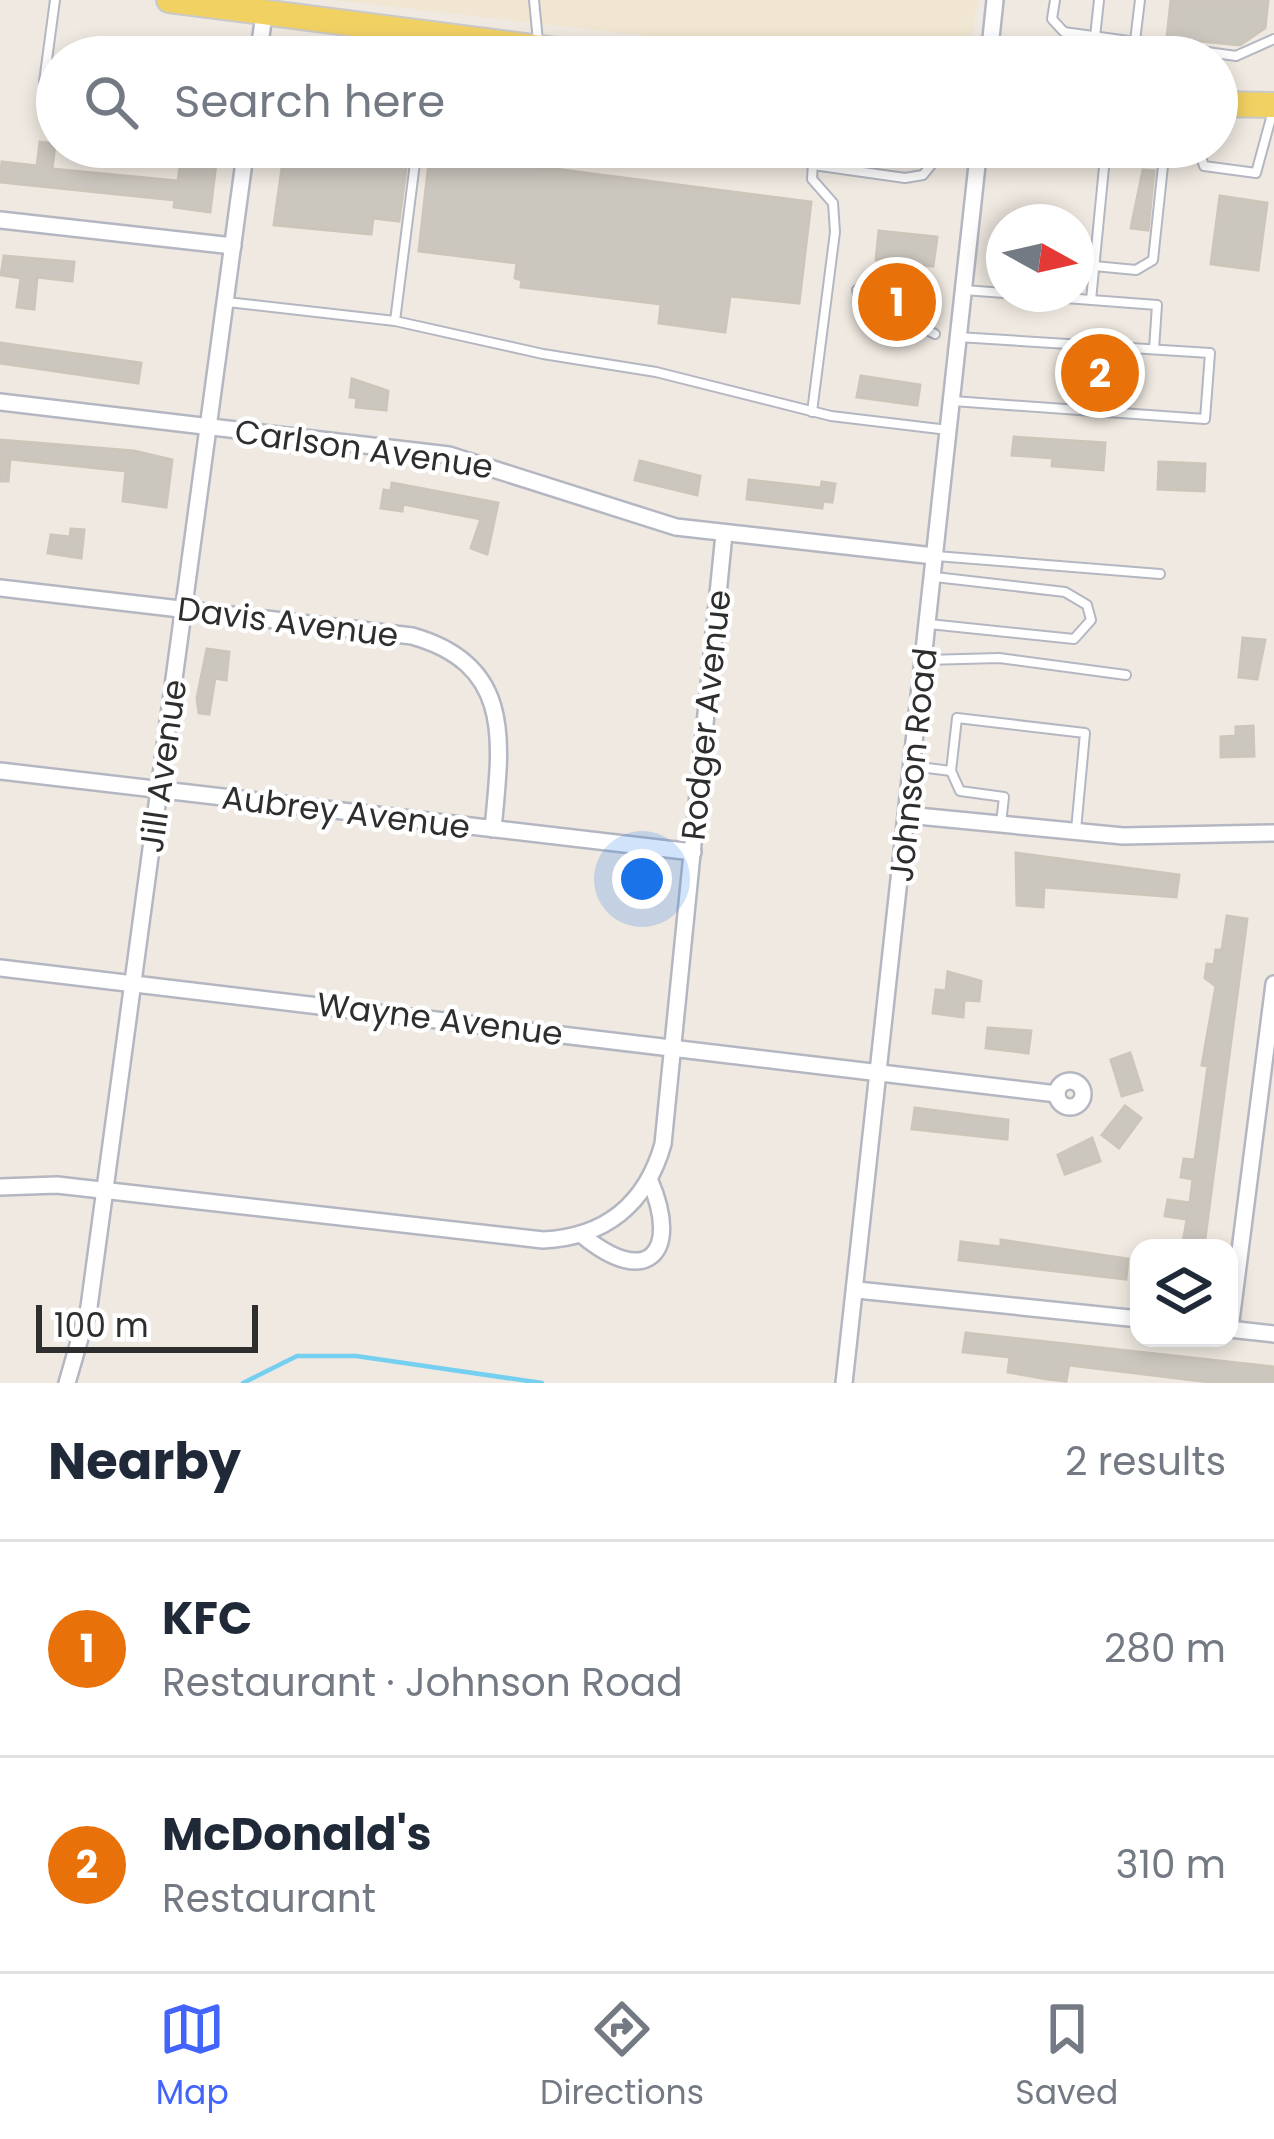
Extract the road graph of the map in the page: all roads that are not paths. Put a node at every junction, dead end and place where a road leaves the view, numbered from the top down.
1 (55, 0) edge
2 (169, 0) edge
3 (534, 0) edge
4 (994, 0) edge
5 (1055, 0) edge
6 (1099, 0) edge
7 (1140, 0) edge
8 (264, 15) junction
9 (50, 36) edge
10 (261, 36) edge
11 (423, 36) edge
12 (542, 36) edge
13 (991, 36) edge
14 (1091, 36) edge
15 (1095, 36) edge
16 (1136, 36) edge
17 (1274, 39) edge
18 (1238, 55) edge
19 (1238, 104) edge
20 (1274, 105) edge
21 (243, 168) edge
22 (414, 168) edge
23 (813, 168) edge
24 (843, 168) edge
25 (929, 168) edge
26 (978, 168) edge
27 (1104, 168) edge
28 (1163, 168) edge
29 (1219, 168) edge
30 (0, 220) edge
31 (232, 246) junction
32 (1094, 266) joint
33 (872, 280) dead end
34 (963, 290) junction
35 (986, 292) edge
36 (1094, 300) edge
37 (225, 302) junction
38 (395, 321) junction
39 (934, 334) dead end
40 (958, 337) junction
41 (1154, 349) junction
42 (951, 401) junction
43 (0, 402) edge
44 (812, 412) junction
45 (209, 427) junction
46 (948, 430) junction
47 (724, 534) junction
48 (934, 556) junction
49 (1160, 574) dead end
50 (932, 577) junction
51 (0, 588) edge
52 (184, 609) junction
53 (927, 624) junction
54 (923, 660) junction
55 (1126, 675) dead end
56 (913, 766) junction
57 (0, 771) edge
58 (951, 771) junction
59 (159, 790) junction
60 (908, 815) junction
61 (1000, 824) junction
62 (493, 829) junction
63 (1076, 831) junction
64 (1274, 833) edge
65 (693, 852) junction
66 (0, 968) edge
67 (132, 984) junction
68 (1274, 984) edge
69 (675, 1046) junction
70 (881, 1071) junction
71 (1057, 1094) dead end
72 (1265, 1124) edge
73 (650, 1181) junction
74 (0, 1187) edge
75 (104, 1191) junction
76 (583, 1235) junction
77 (1238, 1278) edge
78 (856, 1290) junction
79 (1130, 1318) edge
80 (1238, 1330) edge
81 (1274, 1334) edge
82 (67, 1383) edge
83 (844, 1383) edge

1 - 9 lane
2 - 8 main road
3 - 12 lane
4 - 13 street
5 - 14 lane
6 - 15 lane
7 - 16 lane
8 - 10 street
8 - 11 main road
17 - 18 lane
19 - 20 main road
20 - 29 lane
21 - 31 street, Jill Avenue
22 - 38 lane
23 - 44 lane
24 - 25 lane
26 - 34 street, Johnson Road
27 - 32 lane
28 - 32 lane
30 - 31 street
31 - 37 street, Jill Avenue
33 - 39 lane
34 - 35 lane
34 - 40 street, Johnson Road
36 - 41 lane
37 - 38 lane
37 - 45 street, Jill Avenue
38 - 44 lane
40 - 41 lane
40 - 42 street, Johnson Road
41 - 42 lane
42 - 46 street, Johnson Road
43 - 45 street, Carlson Avenue
44 - 46 lane
45 - 47 street, Carlson Avenue
45 - 52 street, Jill Avenue
46 - 48 street, Johnson Road
47 - 48 street, Carlson Avenue
47 - 65 street, Rodger Avenue
48 - 49 lane
48 - 50 street, Johnson Road
50 - 53 street, Johnson Road
50 - 53 lane
51 - 52 street, Davis Avenue
52 - 59 street, Jill Avenue
52 - 62 street, Davis Avenue
53 - 54 street, Johnson Road
54 - 55 lane
54 - 56 street, Johnson Road
56 - 58 lane
56 - 60 street, Johnson Road
57 - 59 street, Aubrey Avenue
58 - 61 lane
58 - 63 lane
59 - 62 street, Aubrey Avenue
59 - 67 street, Jill Avenue
60 - 61 street
60 - 70 street, Johnson Road
61 - 63 street
62 - 65 street, Aubrey Avenue
63 - 64 street
65 - 69 street, Rodger Avenue
66 - 67 street, Wayne Avenue
67 - 69 street, Wayne Avenue
67 - 75 street, Jill Avenue
68 - 72 street
69 - 70 street, Wayne Avenue
69 - 73 street, Rodger Avenue
70 - 71 street, Wayne Avenue
70 - 78 street, Johnson Road
72 - 77 street
73 - 76 street
73 - 76 street, Rodger Avenue
74 - 75 street
75 - 76 street
75 - 82 street, Jill Avenue
78 - 79 street
78 - 83 street, Johnson Road
80 - 81 street

